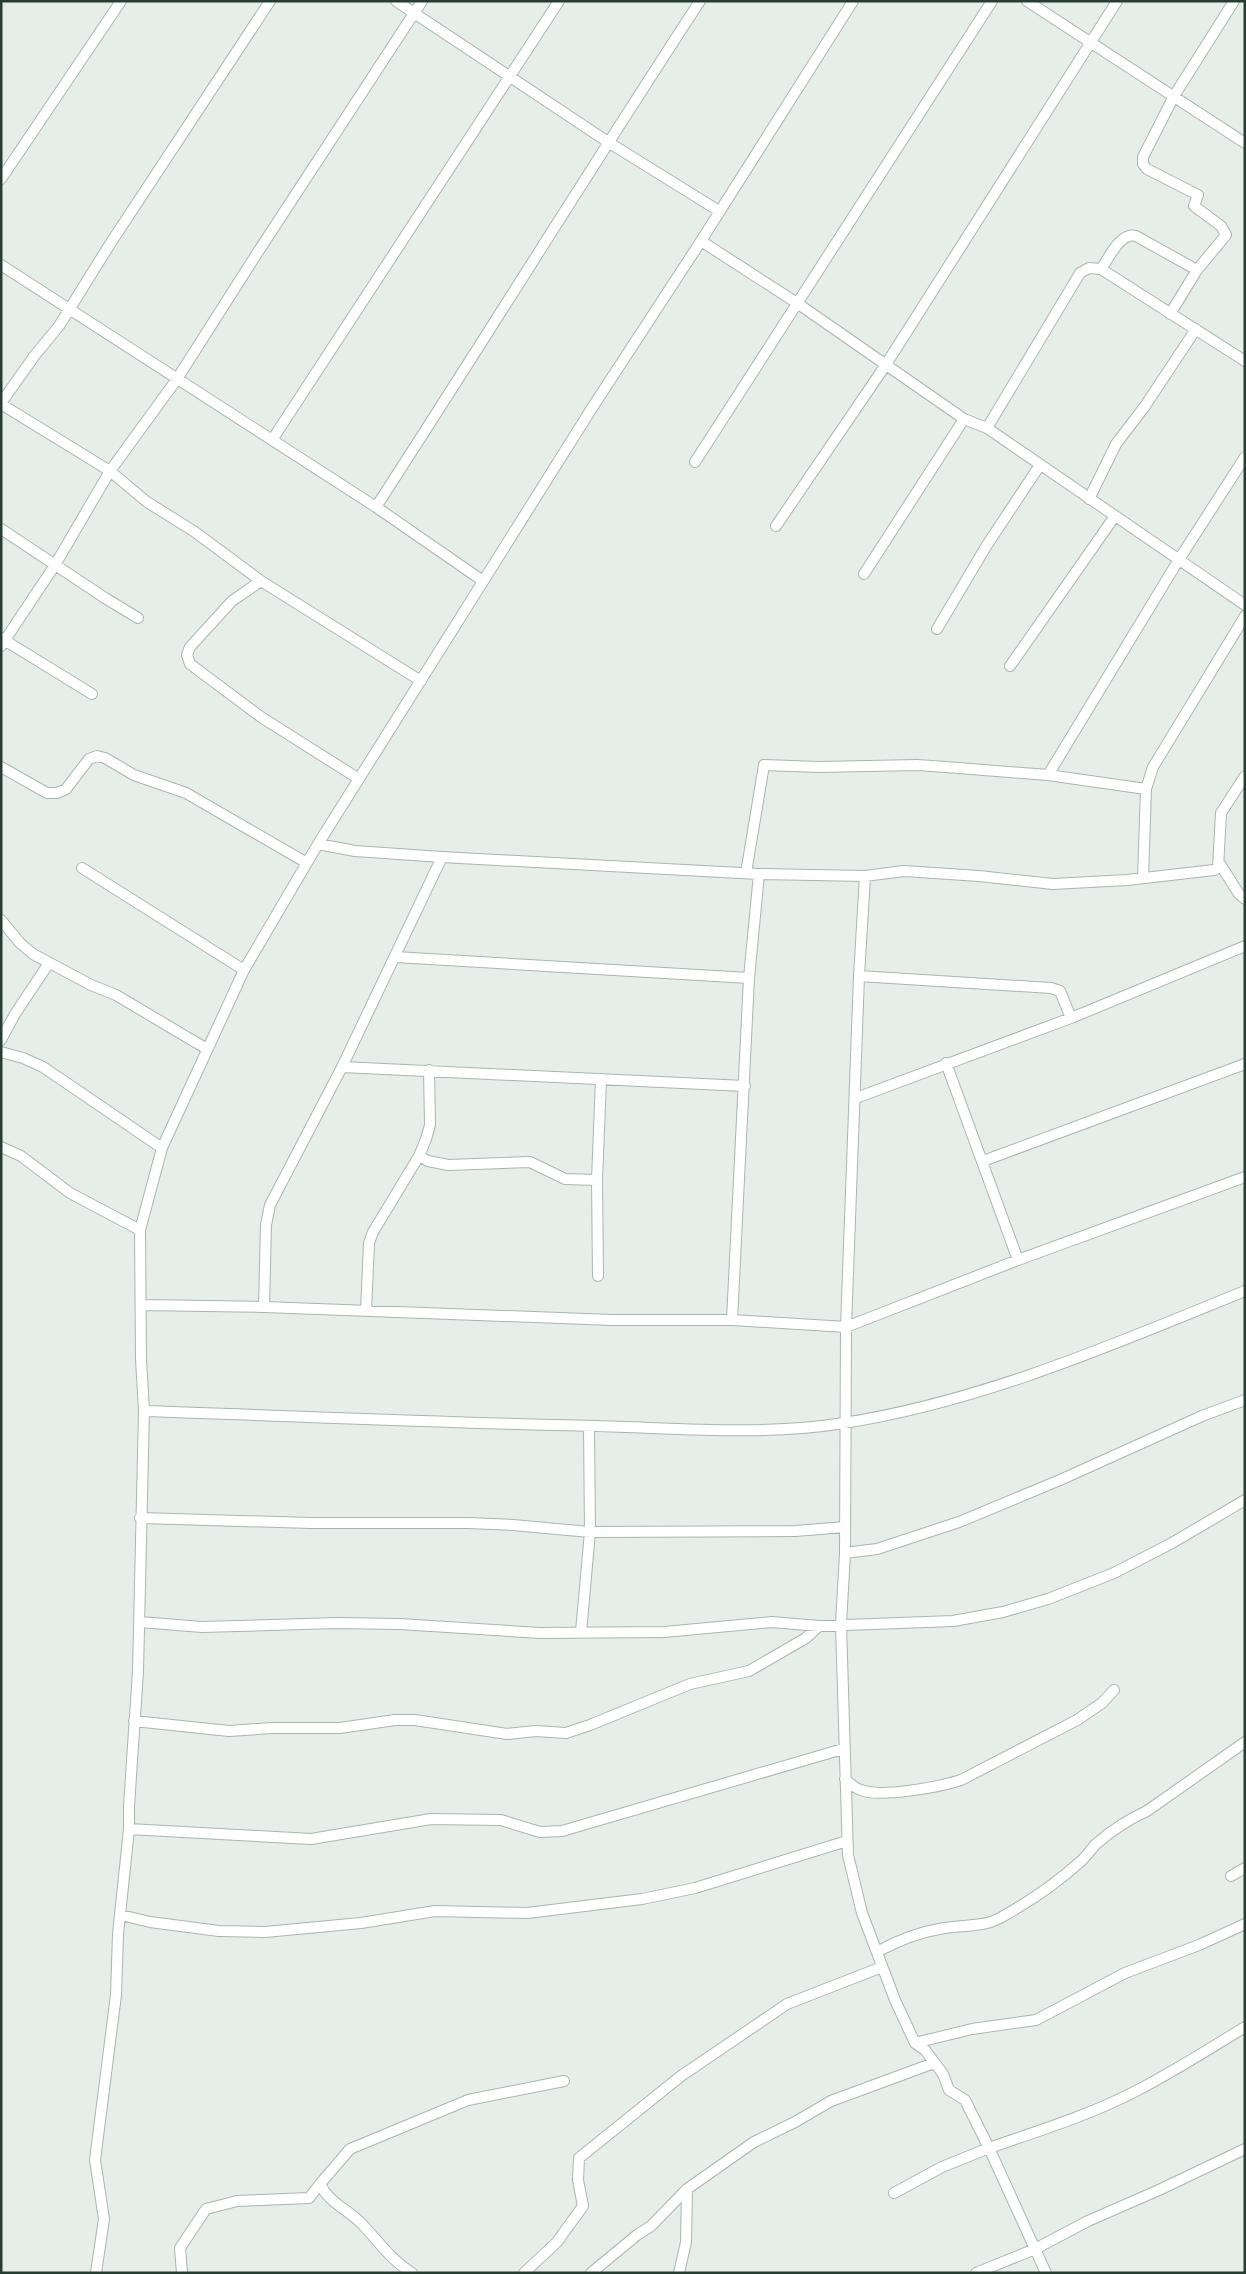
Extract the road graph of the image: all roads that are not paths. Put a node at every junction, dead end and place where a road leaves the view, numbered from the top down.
1 (121, 1) edge
2 (270, 1) edge
3 (396, 1) edge
4 (422, 1) edge
5 (559, 1) edge
6 (700, 1) edge
7 (853, 1) edge
8 (992, 1) edge
9 (1027, 1) edge
10 (1117, 1) edge
11 (1234, 1) edge
12 (414, 14) junction
13 (1091, 41) junction
14 (511, 77) junction
15 (1174, 96) junction
16 (608, 142) junction
17 (1245, 143) edge
18 (1, 180) edge
19 (719, 212) junction
20 (702, 241) junction
21 (1, 265) edge
22 (1100, 269) junction
23 (1197, 270) junction
24 (797, 303) junction
25 (70, 310) junction
26 (1170, 314) junction
27 (1196, 329) junction
28 (1245, 361) edge
29 (885, 366) junction
30 (177, 380) junction
31 (1, 404) edge
32 (964, 419) junction
33 (987, 428) junction
34 (272, 440) junction
35 (1245, 457) edge
36 (694, 462) dead end
37 (1040, 465) junction
38 (110, 471) junction
39 (1089, 499) junction
40 (376, 507) junction
41 (1115, 516) junction
42 (776, 526) dead end
43 (1, 529) edge
44 (1178, 561) junction
45 (55, 565) junction
46 (864, 574) dead end
47 (261, 581) junction
48 (483, 581) junction
49 (1245, 605) edge
50 (1245, 616) edge
51 (138, 618) dead end
52 (937, 629) dead end
53 (2, 642) edge
54 (1010, 666) dead end
55 (421, 681) junction
56 (92, 694) dead end
57 (1, 767) edge
58 (1048, 775) junction
59 (1245, 776) edge
60 (359, 778) junction
61 (1146, 789) junction
62 (318, 844) junction
63 (442, 858) junction
64 (307, 863) junction
65 (1220, 864) junction
66 (82, 868) dead end
67 (746, 873) junction
68 (759, 874) junction
69 (865, 876) junction
70 (1143, 878) junction
71 (1245, 898) edge
72 (1, 920) edge
73 (1245, 946) edge
74 (395, 958) junction
75 (49, 963) junction
76 (244, 970) junction
77 (859, 976) junction
78 (749, 978) junction
79 (1072, 1018) junction
80 (1, 1040) edge
81 (206, 1049) junction
82 (1, 1052) edge
83 (946, 1064) junction
84 (1245, 1064) edge
85 (342, 1067) junction
86 (429, 1070) junction
87 (601, 1079) junction
88 (744, 1086) junction
89 (856, 1098) junction
90 (1, 1147) edge
91 (162, 1148) junction
92 (419, 1156) junction
93 (983, 1161) junction
94 (1245, 1177) edge
95 (597, 1180) junction
96 (140, 1230) junction
97 (1018, 1260) junction
98 (598, 1276) dead end
99 (1245, 1291) edge
100 (142, 1305) junction
101 (264, 1307) junction
102 (366, 1311) junction
103 (732, 1320) junction
104 (846, 1327) junction
105 (1245, 1400) edge
106 (144, 1411) junction
107 (845, 1423) junction
108 (589, 1426) junction
109 (1245, 1500) edge
110 (140, 1518) junction
111 (845, 1527) junction
112 (590, 1532) junction
113 (845, 1553) junction
114 (140, 1622) junction
115 (841, 1624) junction
116 (819, 1626) junction
117 (581, 1632) junction
118 (1114, 1690) dead end
119 (134, 1721) junction
120 (1245, 1742) edge
121 (843, 1749) junction
122 (845, 1779) junction
123 (129, 1829) junction
124 (847, 1841) junction
125 (1245, 1868) edge
126 (1230, 1876) dead end
127 (121, 1915) junction
128 (1245, 1924) edge
129 (877, 1952) junction
130 (882, 1967) junction
131 (1245, 2027) edge
132 (915, 2043) junction
133 (934, 2063) junction
134 (564, 2081) dead end
135 (990, 2148) junction
136 (1245, 2149) edge
137 (320, 2184) junction
138 (687, 2189) junction
139 (894, 2193) dead end
140 (1036, 2249) junction
141 (96, 2272) edge
142 (182, 2273) edge
143 (412, 2273) edge
144 (524, 2273) edge
145 (591, 2273) edge
146 (679, 2273) edge
147 (976, 2273) edge
148 (1046, 2273) edge

1 - 18 street
2 - 25 street
3 - 12 street
4 - 12 street
5 - 14 street
6 - 16 street
7 - 19 street
8 - 24 street
9 - 13 street
10 - 13 street
11 - 15 street
12 - 14 street
12 - 30 street
13 - 15 street
13 - 29 street
14 - 16 street
14 - 34 street
15 - 17 street
15 - 23 street
16 - 19 street
16 - 40 street
19 - 20 street
20 - 24 street
20 - 48 street
21 - 25 street
22 - 23 street
22 - 26 street
22 - 33 street
23 - 26 street
24 - 29 street
24 - 36 street
25 - 30 street
25 - 31 street
26 - 27 street
27 - 28 street
27 - 39 street
29 - 32 street
29 - 42 street
30 - 34 street
30 - 38 street
31 - 38 street
32 - 33 street
32 - 46 street
33 - 37 street
34 - 40 street
35 - 44 street
37 - 39 street
37 - 52 street
38 - 45 street
38 - 47 street
39 - 41 street
40 - 48 street
41 - 44 street
41 - 54 street
43 - 45 street
44 - 49 street
44 - 58 street
45 - 51 street
45 - 53 street
47 - 55 street
47 - 60 street
48 - 55 street
50 - 61 street
53 - 56 street
55 - 60 street
57 - 64 street
58 - 61 street
58 - 67 street
59 - 65 street
60 - 62 street
61 - 70 street
62 - 63 street
62 - 64 street
63 - 67 street
63 - 74 street
64 - 76 street
65 - 70 street
65 - 71 street
66 - 76 street
67 - 68 street
68 - 69 street
68 - 78 street
69 - 70 street
69 - 77 street
72 - 75 street
73 - 79 street
74 - 78 street
74 - 85 street
75 - 80 street
75 - 81 street
76 - 81 street
77 - 79 street
77 - 89 street
78 - 88 street
79 - 83 street
81 - 91 street
82 - 91 street
83 - 89 street
83 - 93 street
84 - 93 street
85 - 86 street
85 - 101 street
86 - 87 street
86 - 92 street
87 - 88 street
87 - 95 street
88 - 103 street
89 - 104 street
90 - 96 street
91 - 96 street
92 - 95 street
92 - 102 street
93 - 97 street
94 - 97 street
95 - 98 street
96 - 100 street
97 - 104 street
99 - 107 street
100 - 101 street
100 - 106 street
101 - 102 street
102 - 103 street
103 - 104 street
104 - 107 street
105 - 113 street
106 - 108 street
106 - 110 street
107 - 108 street
107 - 111 street
108 - 112 street
109 - 115 street
110 - 112 street
110 - 114 street
111 - 112 street
111 - 113 street
112 - 117 street
113 - 115 street
114 - 117 street
114 - 119 street
115 - 116 street
115 - 121 street
116 - 117 street
116 - 119 street
118 - 122 street
119 - 123 street
120 - 129 street
121 - 122 street
121 - 123 street
122 - 124 street
123 - 127 street
124 - 127 street
124 - 129 street
125 - 126 street
127 - 141 street
128 - 132 street
129 - 130 street
130 - 132 street
130 - 144 street
131 - 135 street
132 - 133 street
133 - 135 street
133 - 138 street
134 - 137 street
135 - 139 street
135 - 140 street
136 - 140 street
137 - 142 street
137 - 143 street
138 - 145 street
138 - 146 street
140 - 147 street
140 - 148 street

